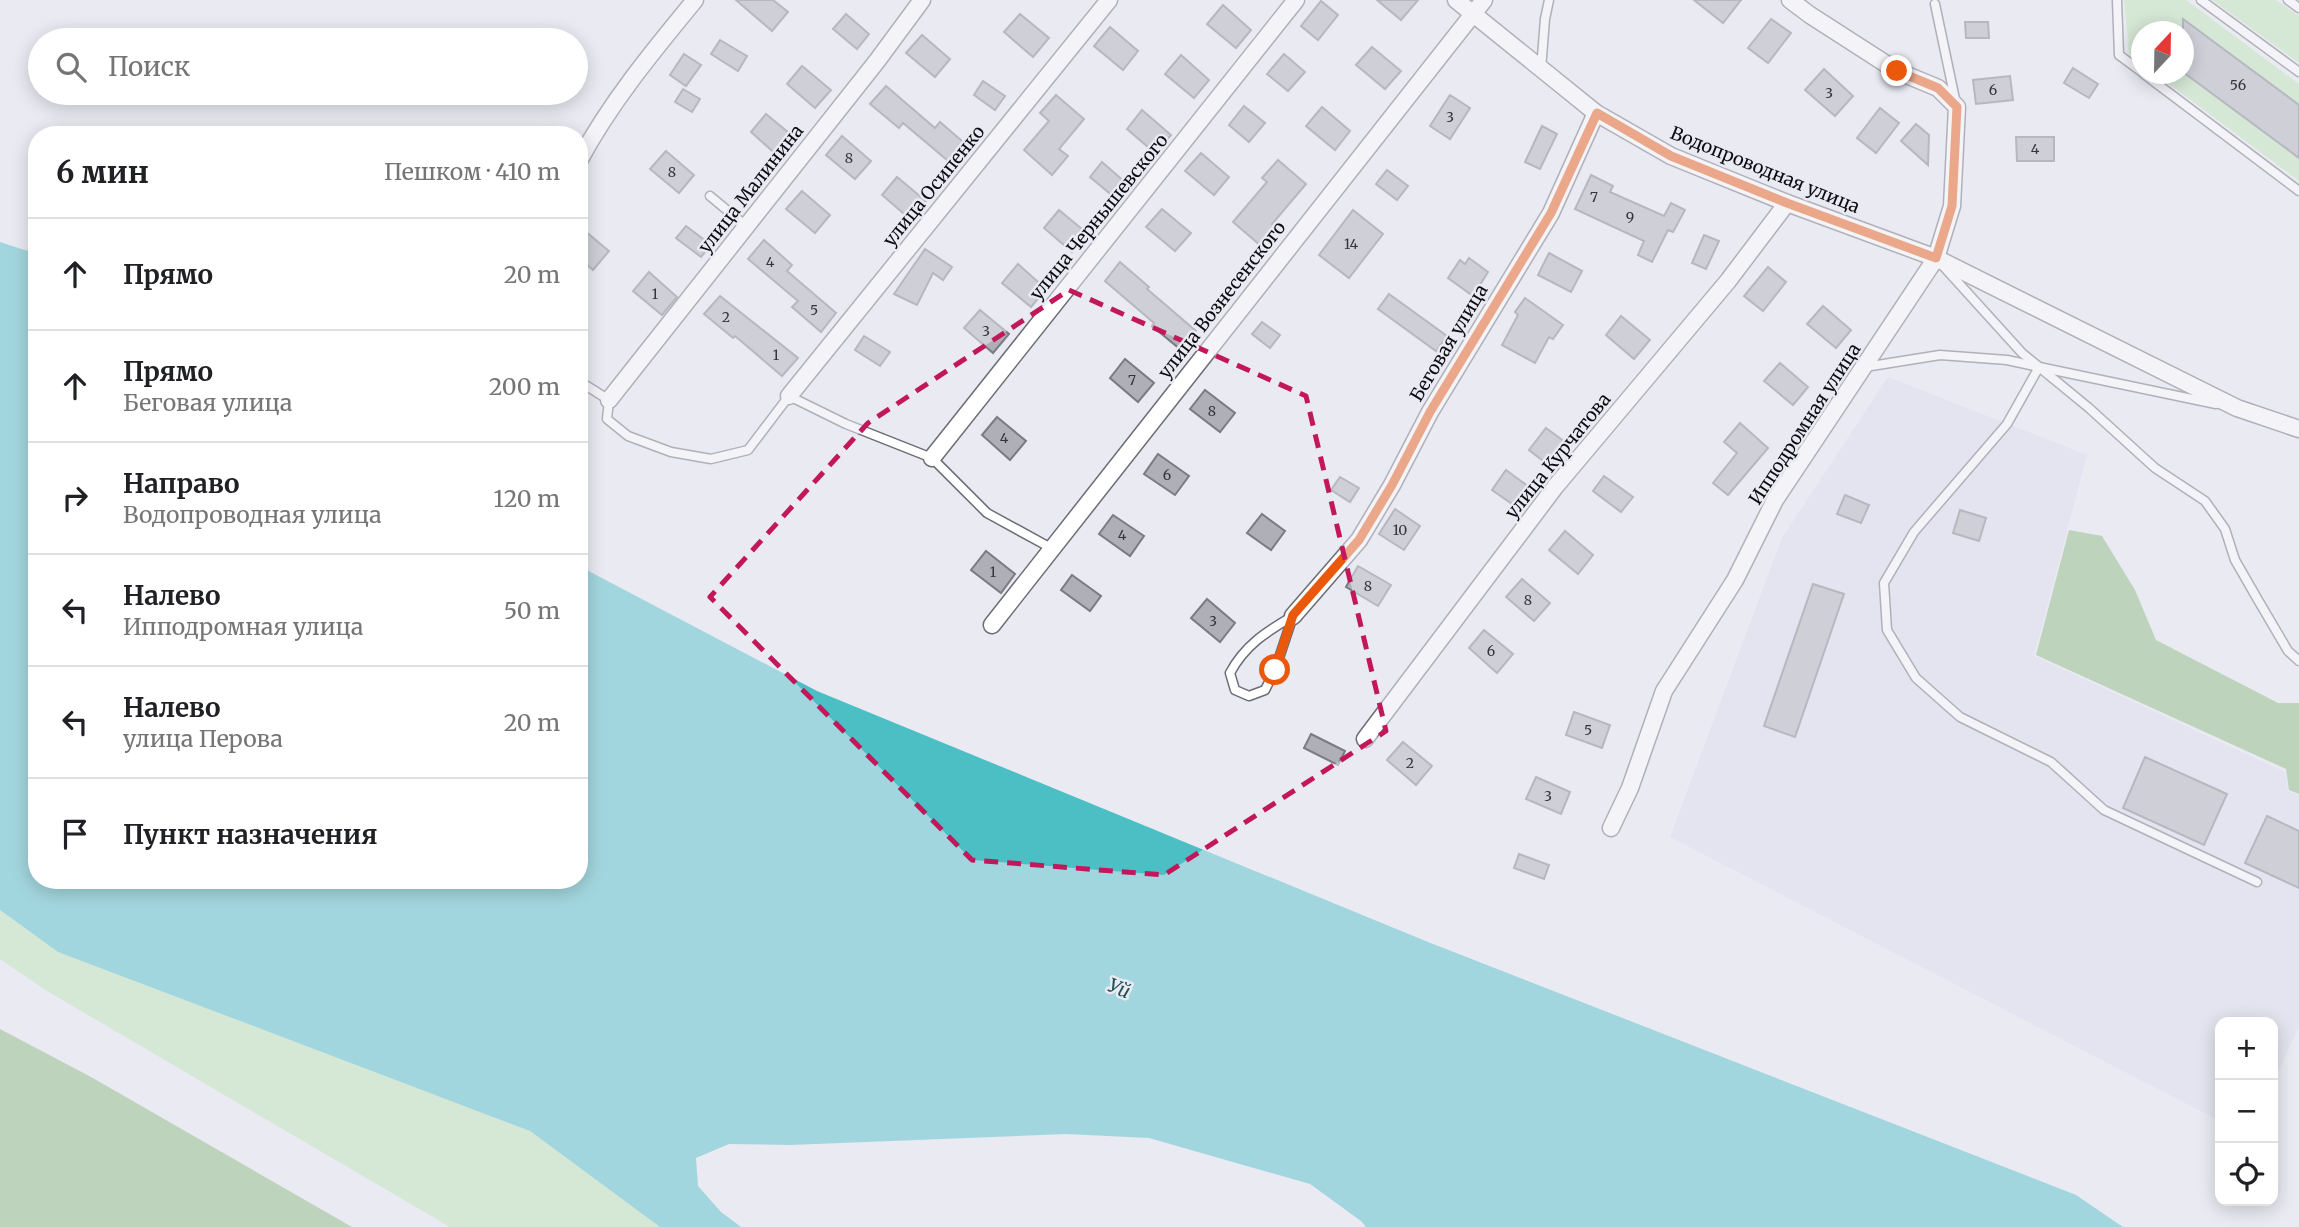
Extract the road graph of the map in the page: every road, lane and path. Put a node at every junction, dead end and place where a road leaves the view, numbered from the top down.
1 (695, 0) edge
2 (922, 0) edge
3 (1109, 0) edge
4 (1296, 0) edge
5 (1456, 0) edge
6 (1484, 0) edge
7 (1549, 0) edge
8 (1790, 0) edge
9 (2117, 0) edge
10 (2201, 0) edge
11 (2288, 0) edge
12 (1935, 4) dead end
13 (2299, 8) edge
14 (1473, 14) junction
15 (2131, 64) edge
16 (1541, 69) junction
17 (2299, 72) edge
18 (2158, 84) edge
19 (1957, 107) junction
20 (1597, 113) junction
21 (588, 145) edge
22 (2299, 191) edge
23 (710, 196) dead end
24 (1787, 203) junction
25 (746, 226) junction
26 (1936, 258) junction
27 (1865, 367) junction
28 (2039, 367) junction
29 (588, 387) edge
30 (789, 396) junction
31 (609, 400) junction
32 (2237, 408) junction
33 (2299, 429) edge
34 (932, 458) junction
35 (1051, 548) junction
36 (1293, 615) junction
37 (992, 625) dead end
38 (2299, 661) edge
39 (1365, 739) dead end
40 (1611, 828) dead end
41 (2258, 882) dead end

1 - 21 street
2 - 25 street, улица Малинина
3 - 30 street, улица Осипенко
4 - 34 street, улица Чернышевского
5 - 14 street, Водопроводная улица
6 - 14 street, улица Вознесенского
7 - 16 lane
8 - 19 street
9 - 15 lane
10 - 17 lane
11 - 13 lane
12 - 19 lane
14 - 16 street, Водопроводная улица
14 - 35 street, улица Вознесенского
16 - 20 street, Водопроводная улица
18 - 22 lane
19 - 26 street, Ипподромная улица
20 - 24 street, Водопроводная улица
20 - 36 street, Беговая улица
23 - 25 lane
24 - 26 street, Водопроводная улица
24 - 39 street, улица Курчатова
25 - 31 street, улица Малинина
26 - 27 street, Ипподромная улица
26 - 28 lane
26 - 32 street, Водопроводная улица
27 - 28 lane
27 - 40 street, Ипподромная улица
28 - 32 lane
28 - 38 lane
28 - 41 lane
29 - 31 lane
30 - 31 lane
30 - 34 lane
32 - 33 street, Водопроводная улица
34 - 35 lane
35 - 37 street, улица Вознесенского
36 - 36 lane

